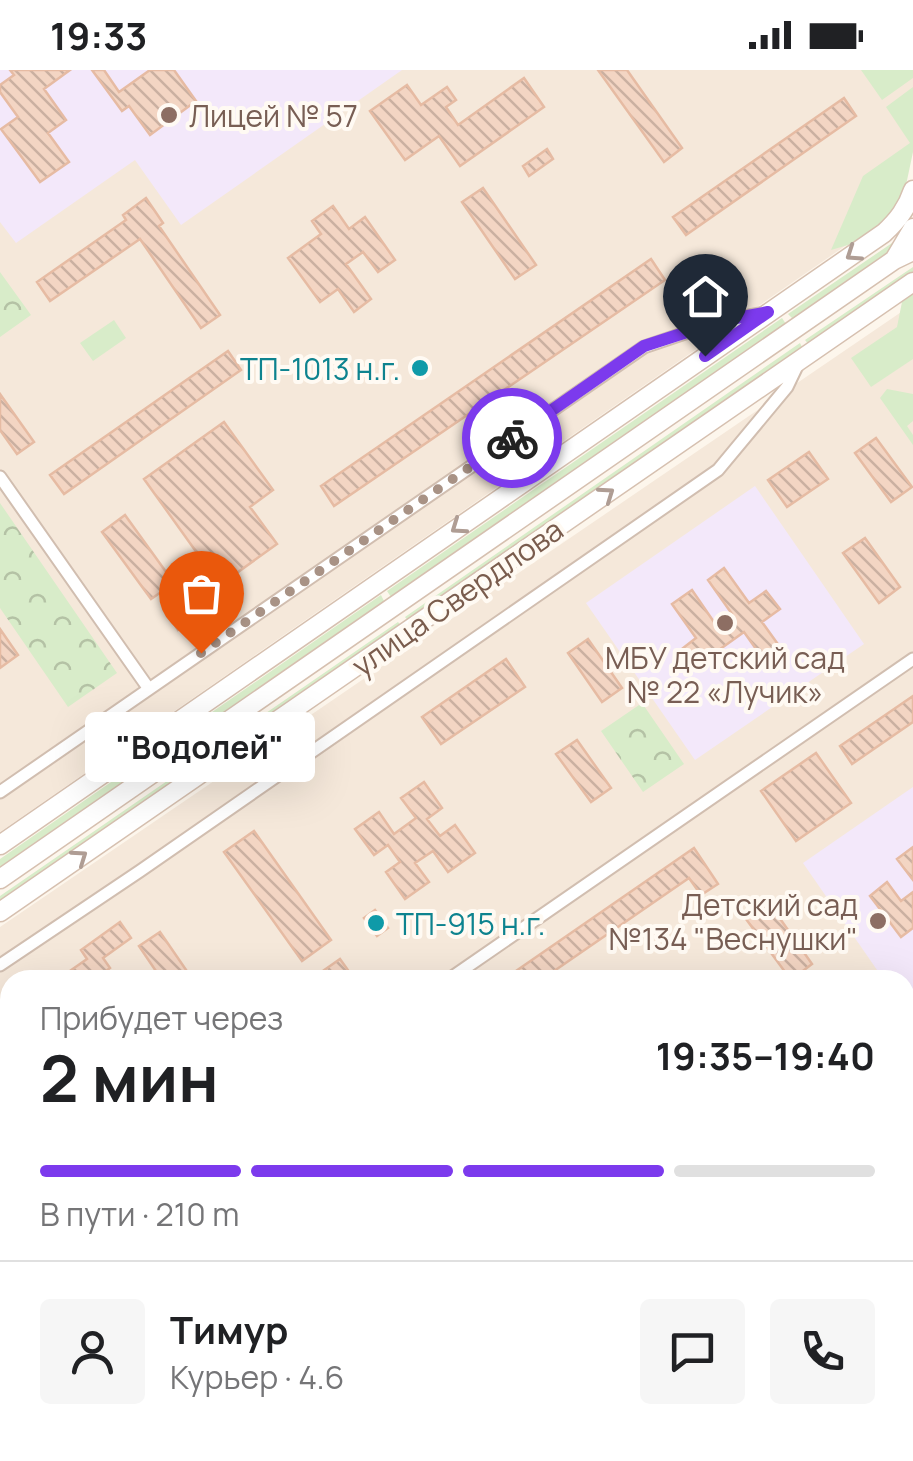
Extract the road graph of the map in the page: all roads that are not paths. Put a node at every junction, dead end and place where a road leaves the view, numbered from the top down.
1 (913, 190) edge
2 (913, 228) edge
3 (913, 251) edge
4 (894, 260) junction
5 (913, 282) edge
6 (768, 312) junction
7 (799, 361) junction
8 (0, 477) edge
9 (913, 659) edge
10 (149, 688) junction
11 (0, 792) edge
12 (0, 845) edge
13 (0, 879) edge
14 (0, 912) edge
15 (0, 965) edge
16 (462, 970) edge

1 -> 6 main road, улица Свердлова
2 - 4 main road, улица Свердлова
3 - 4 main road, улица Свердлова
4 - 13 main road, улица Свердлова
5 - 7 main road, улица Свердлова
6 - 10 street
6 -> 12 main road, улица Свердлова
14 -> 7 main road, улица Свердлова
7 - 15 street
8 - 10 street
9 - 16 street
10 - 11 street

